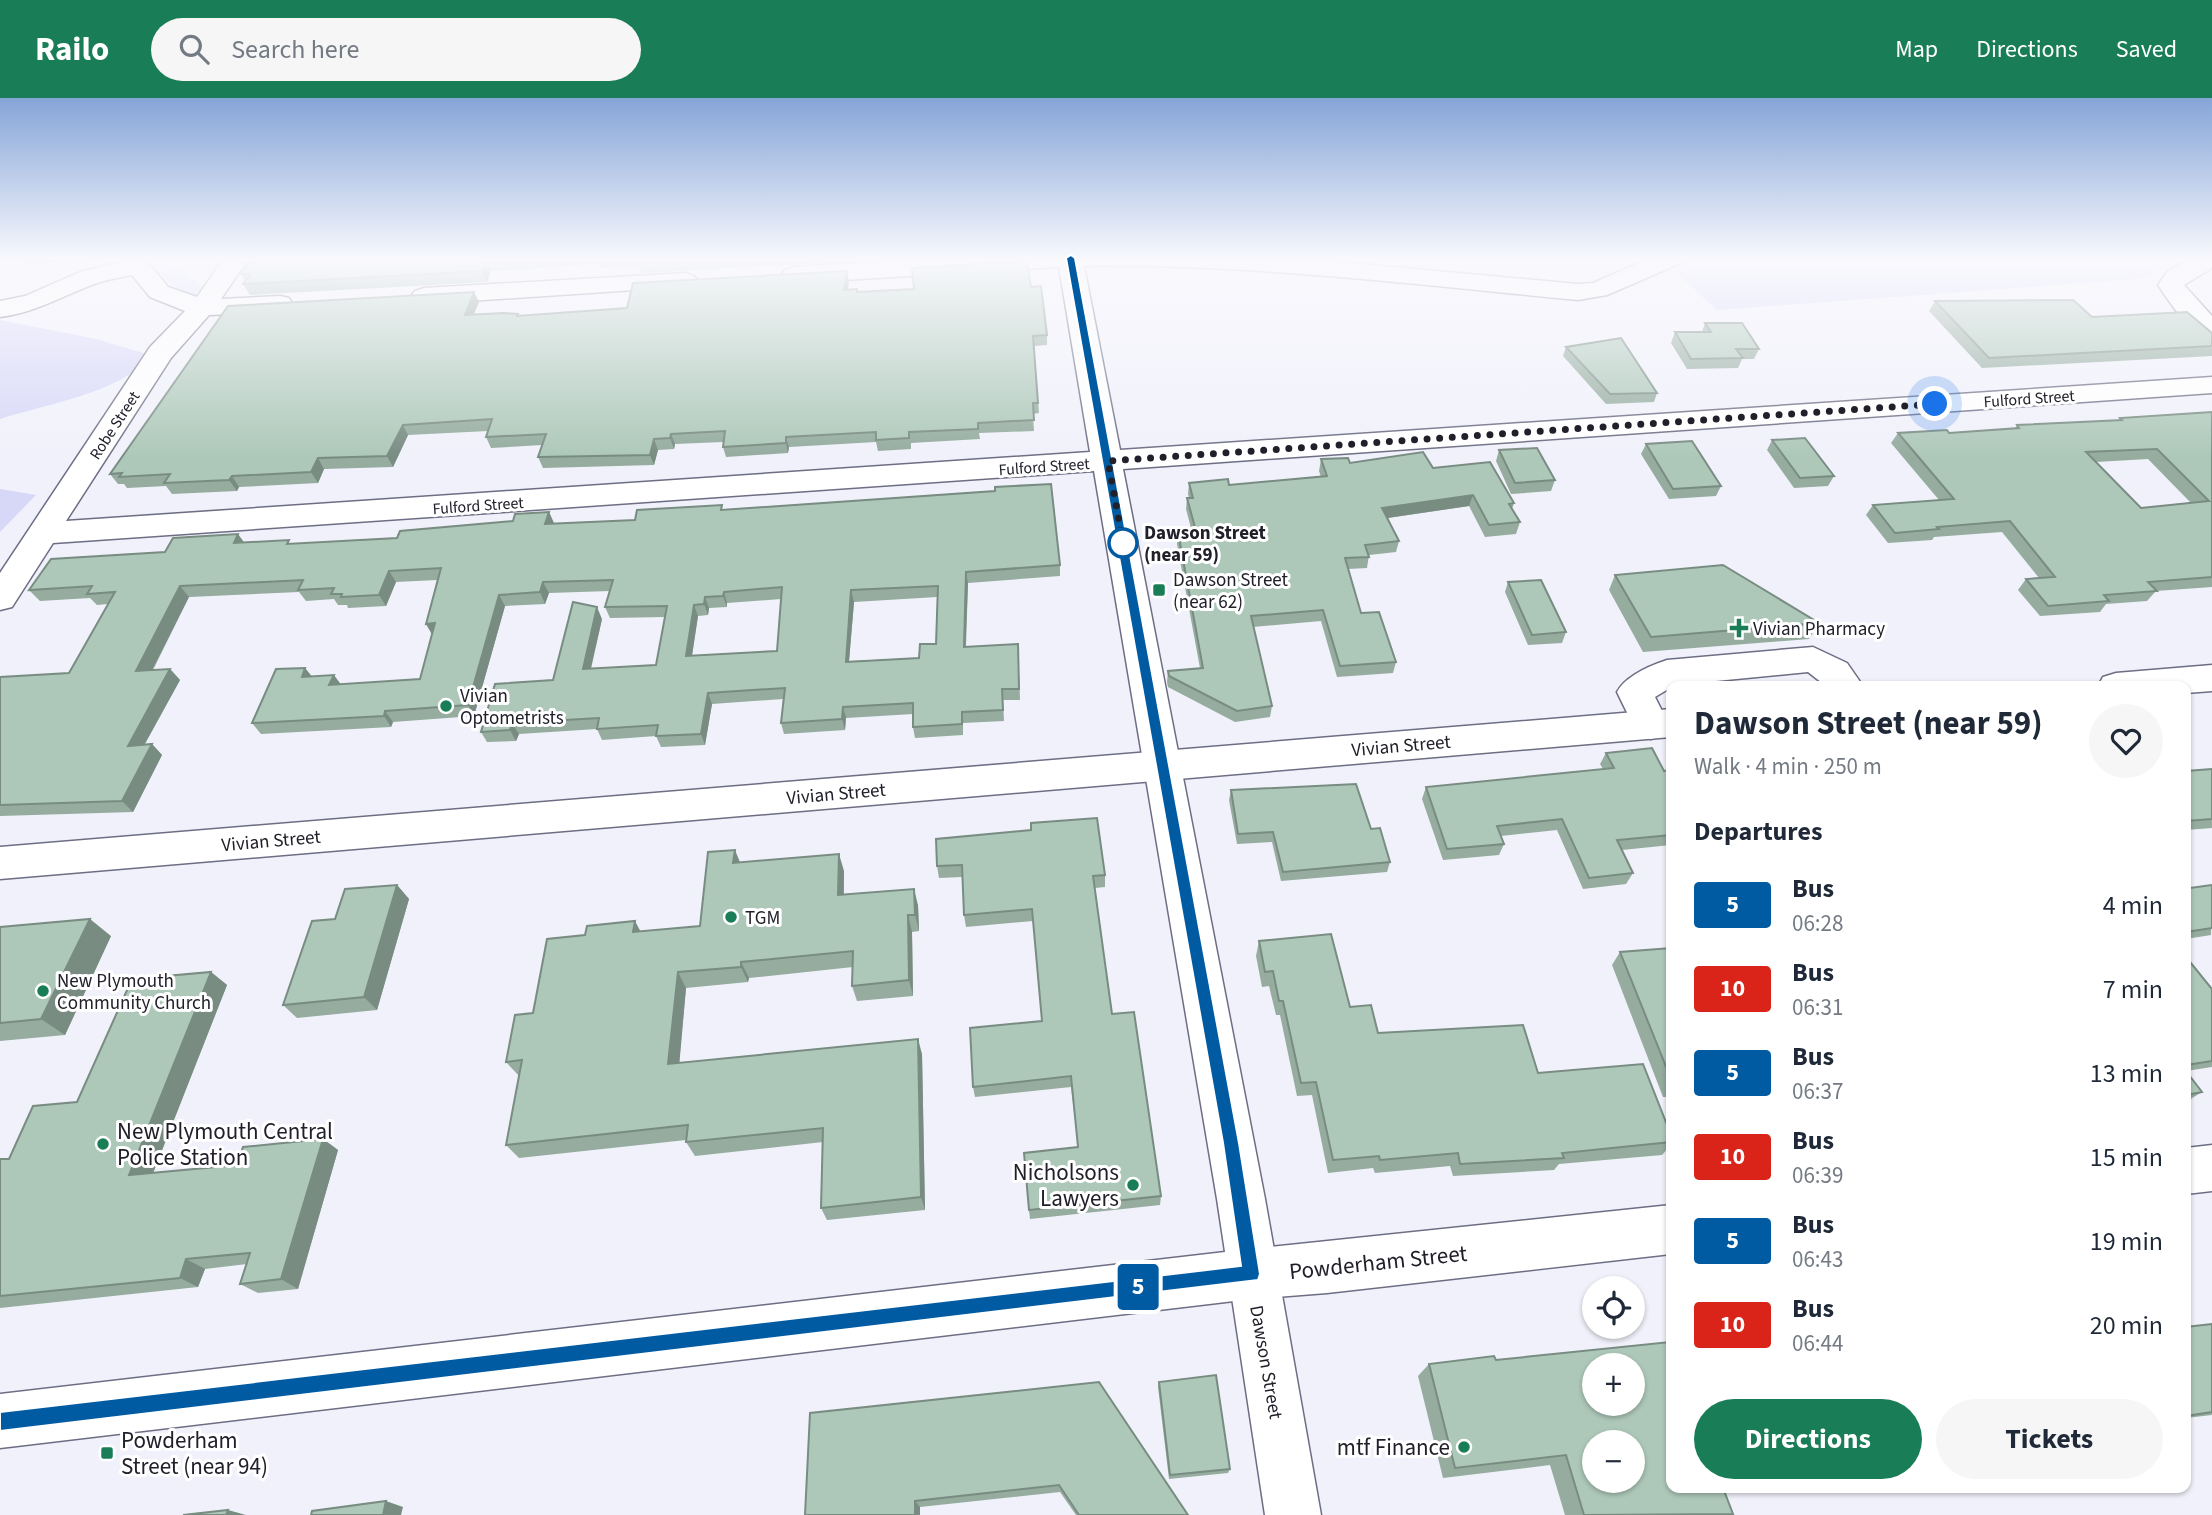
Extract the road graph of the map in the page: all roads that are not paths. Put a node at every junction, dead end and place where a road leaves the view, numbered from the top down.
1 (187, 324) edge
2 (1083, 324) edge
3 (2212, 385) edge
4 (1108, 461) junction
5 (44, 533) junction
6 (0, 598) edge
7 (2212, 678) edge
8 (1841, 681) edge
9 (2176, 681) edge
10 (1661, 724) edge
11 (1163, 764) junction
12 (0, 863) edge
13 (2212, 1168) edge
14 (2191, 1170) edge
15 (1666, 1230) edge
16 (1251, 1274) junction
17 (0, 1421) edge
18 (1293, 1515) edge

1 - 5 street, Robe Street
2 - 4 street, Dawson Street
3 - 4 street, Fulford Street
4 - 5 street, Fulford Street
4 - 11 street, Dawson Street
5 - 6 street, Robe Street
7 - 9 street
8 - 10 street
10 - 11 street, Vivian Street
11 - 12 street, Vivian Street
11 - 16 street, Dawson Street
13 - 14 street
15 - 16 street, Powderham Street
16 - 17 street, Powderham Street
16 - 18 street, Dawson Street

